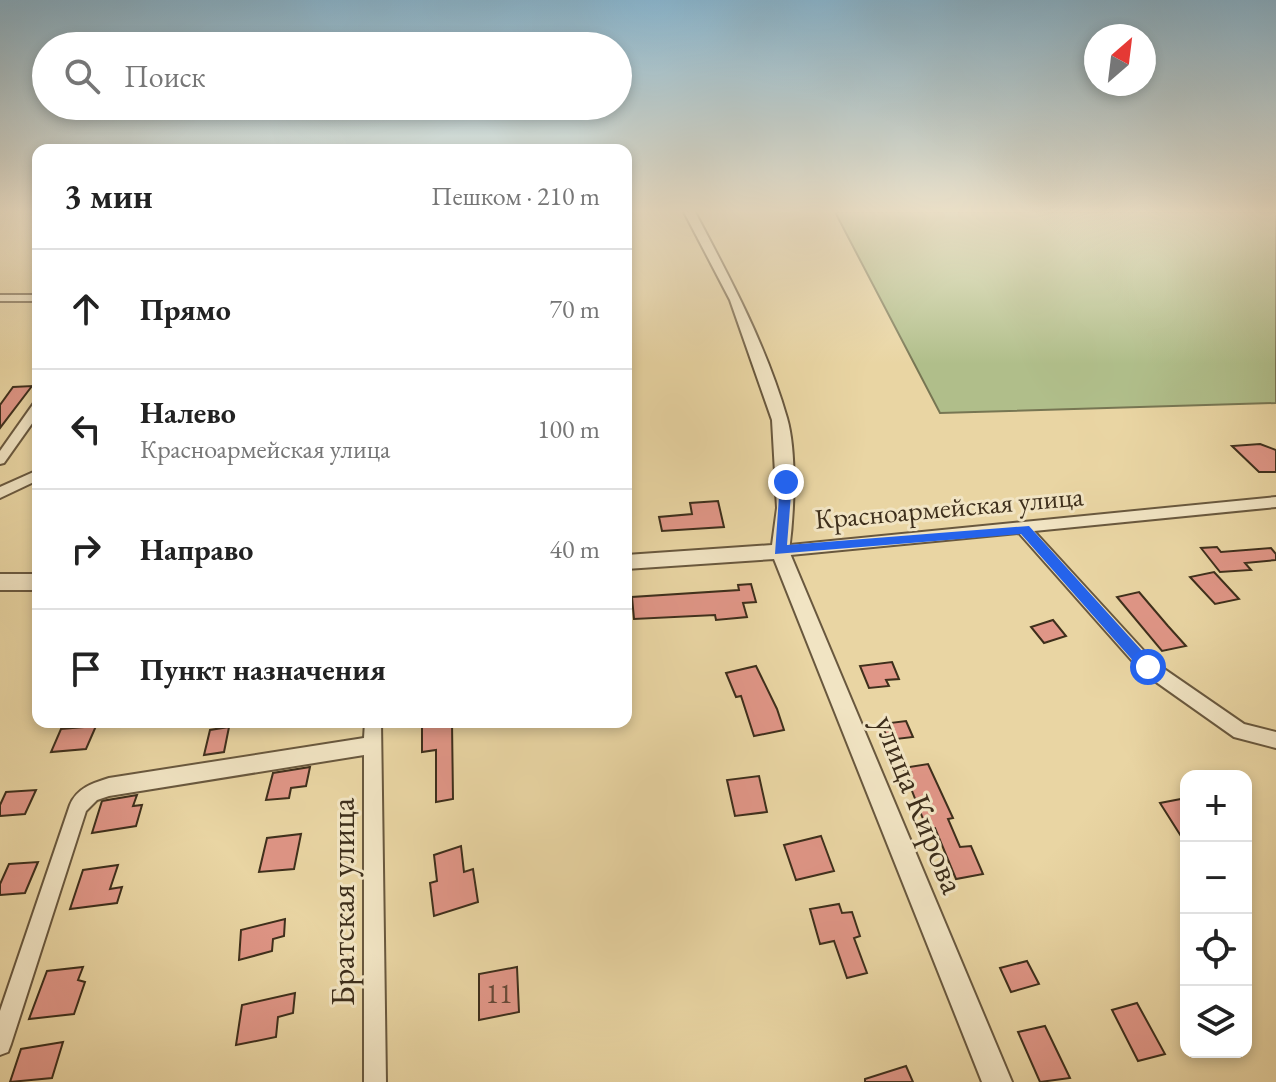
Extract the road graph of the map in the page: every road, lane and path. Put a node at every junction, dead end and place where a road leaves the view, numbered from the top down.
1 (716, 262) edge
2 (0, 298) edge
3 (32, 298) edge
4 (32, 415) edge
5 (0, 460) edge
6 (32, 478) edge
7 (0, 493) edge
8 (1276, 502) edge
9 (1024, 529) junction
10 (780, 551) junction
11 (632, 562) edge
12 (0, 582) edge
13 (32, 582) edge
14 (373, 728) edge
15 (1276, 740) edge
16 (373, 745) junction
17 (0, 1044) edge
18 (375, 1082) edge
19 (997, 1082) edge

1 - 10 street
2 - 3 street
4 - 5 street
6 - 7 street
8 - 9 street, Красноармейская улица
9 - 10 street, Красноармейская улица
9 - 15 street
10 - 11 street, Красноармейская улица
10 - 19 street, улица Кирова
12 - 13 street
14 - 16 street, Братская улица
16 - 17 street
16 - 18 street, Братская улица

